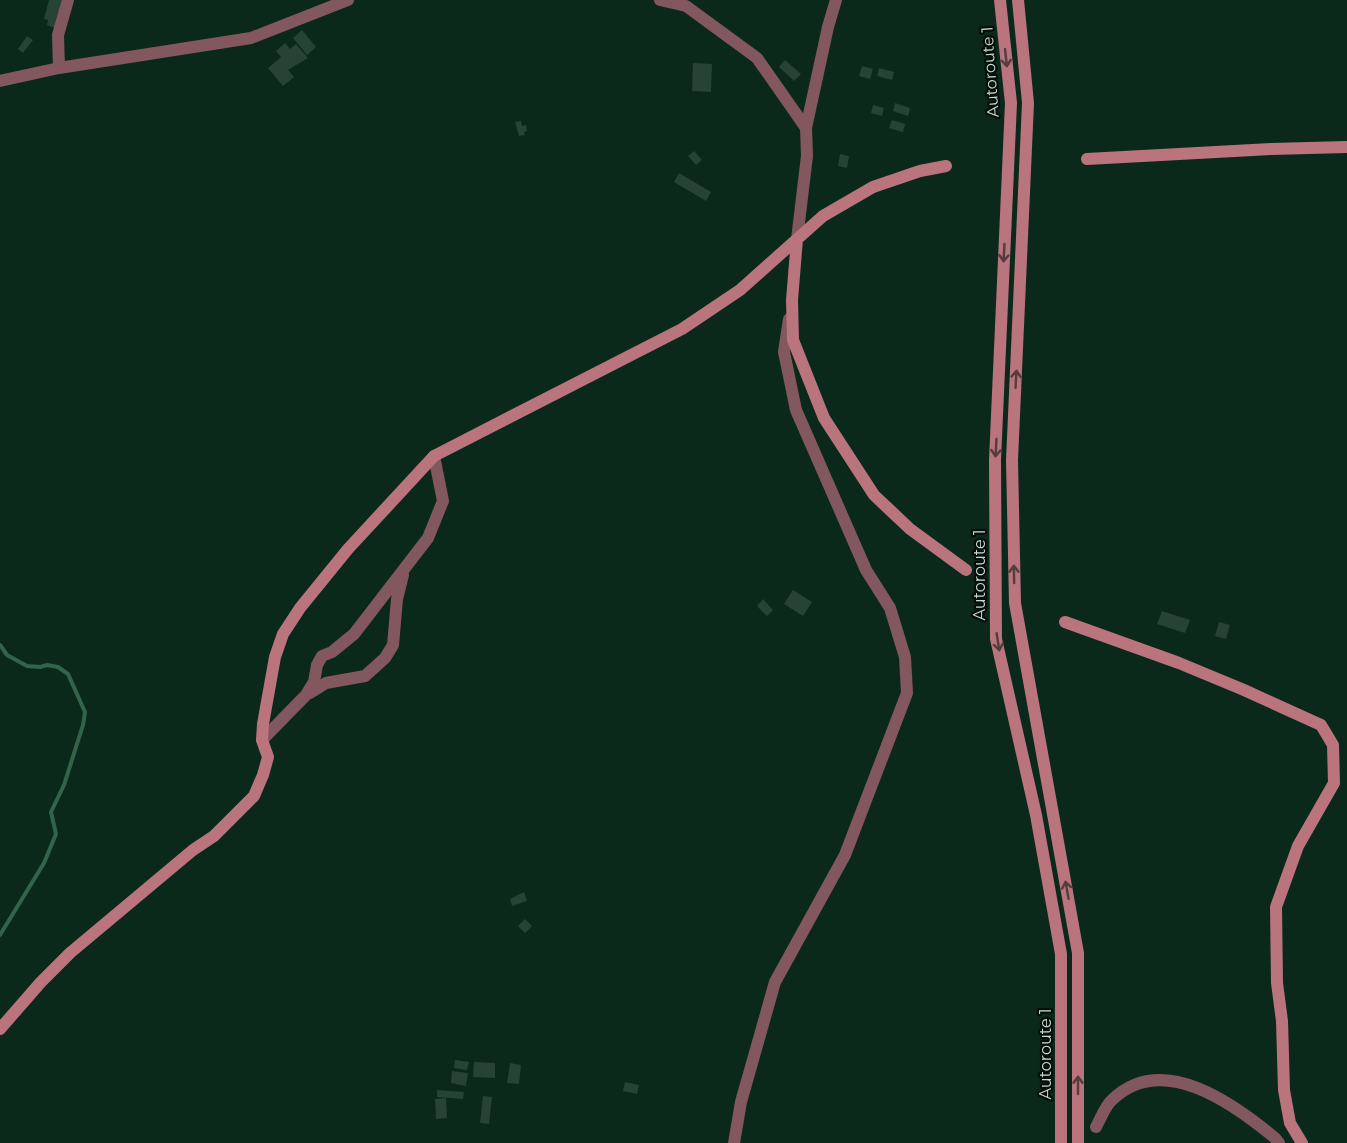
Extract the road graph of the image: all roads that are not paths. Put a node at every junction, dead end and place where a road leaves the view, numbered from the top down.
1 (68, 0) edge
2 (348, 0) edge
3 (660, 0) edge
4 (836, 0) edge
5 (1000, 0) edge
6 (1018, 0) edge
7 (58, 68) junction
8 (0, 81) edge
9 (806, 128) junction
10 (1347, 147) edge
11 (1087, 159) dead end
12 (946, 166) dead end
13 (797, 239) junction
14 (792, 300) junction
15 (434, 456) junction
16 (404, 569) junction
17 (966, 570) dead end
18 (1065, 622) dead end
19 (306, 695) junction
20 (262, 740) junction
21 (0, 1029) edge
22 (1096, 1127) dead end
23 (736, 1142) edge
24 (1061, 1143) edge
25 (1078, 1143) edge
26 (1279, 1143) edge
27 (1302, 1143) edge

1 - 7 street
2 - 7 street
3 - 9 street
4 - 9 street
5 -> 24 street, Autoroute 1
25 -> 6 street, Autoroute 1
7 - 8 street
9 - 13 street
10 - 11 street
12 - 13 street
13 - 14 street
13 - 15 street
14 - 17 street
14 - 23 street
15 - 16 street
15 - 20 street
16 - 19 street
16 - 19 street
18 - 27 street
19 - 20 street
20 - 21 street
22 - 26 street

